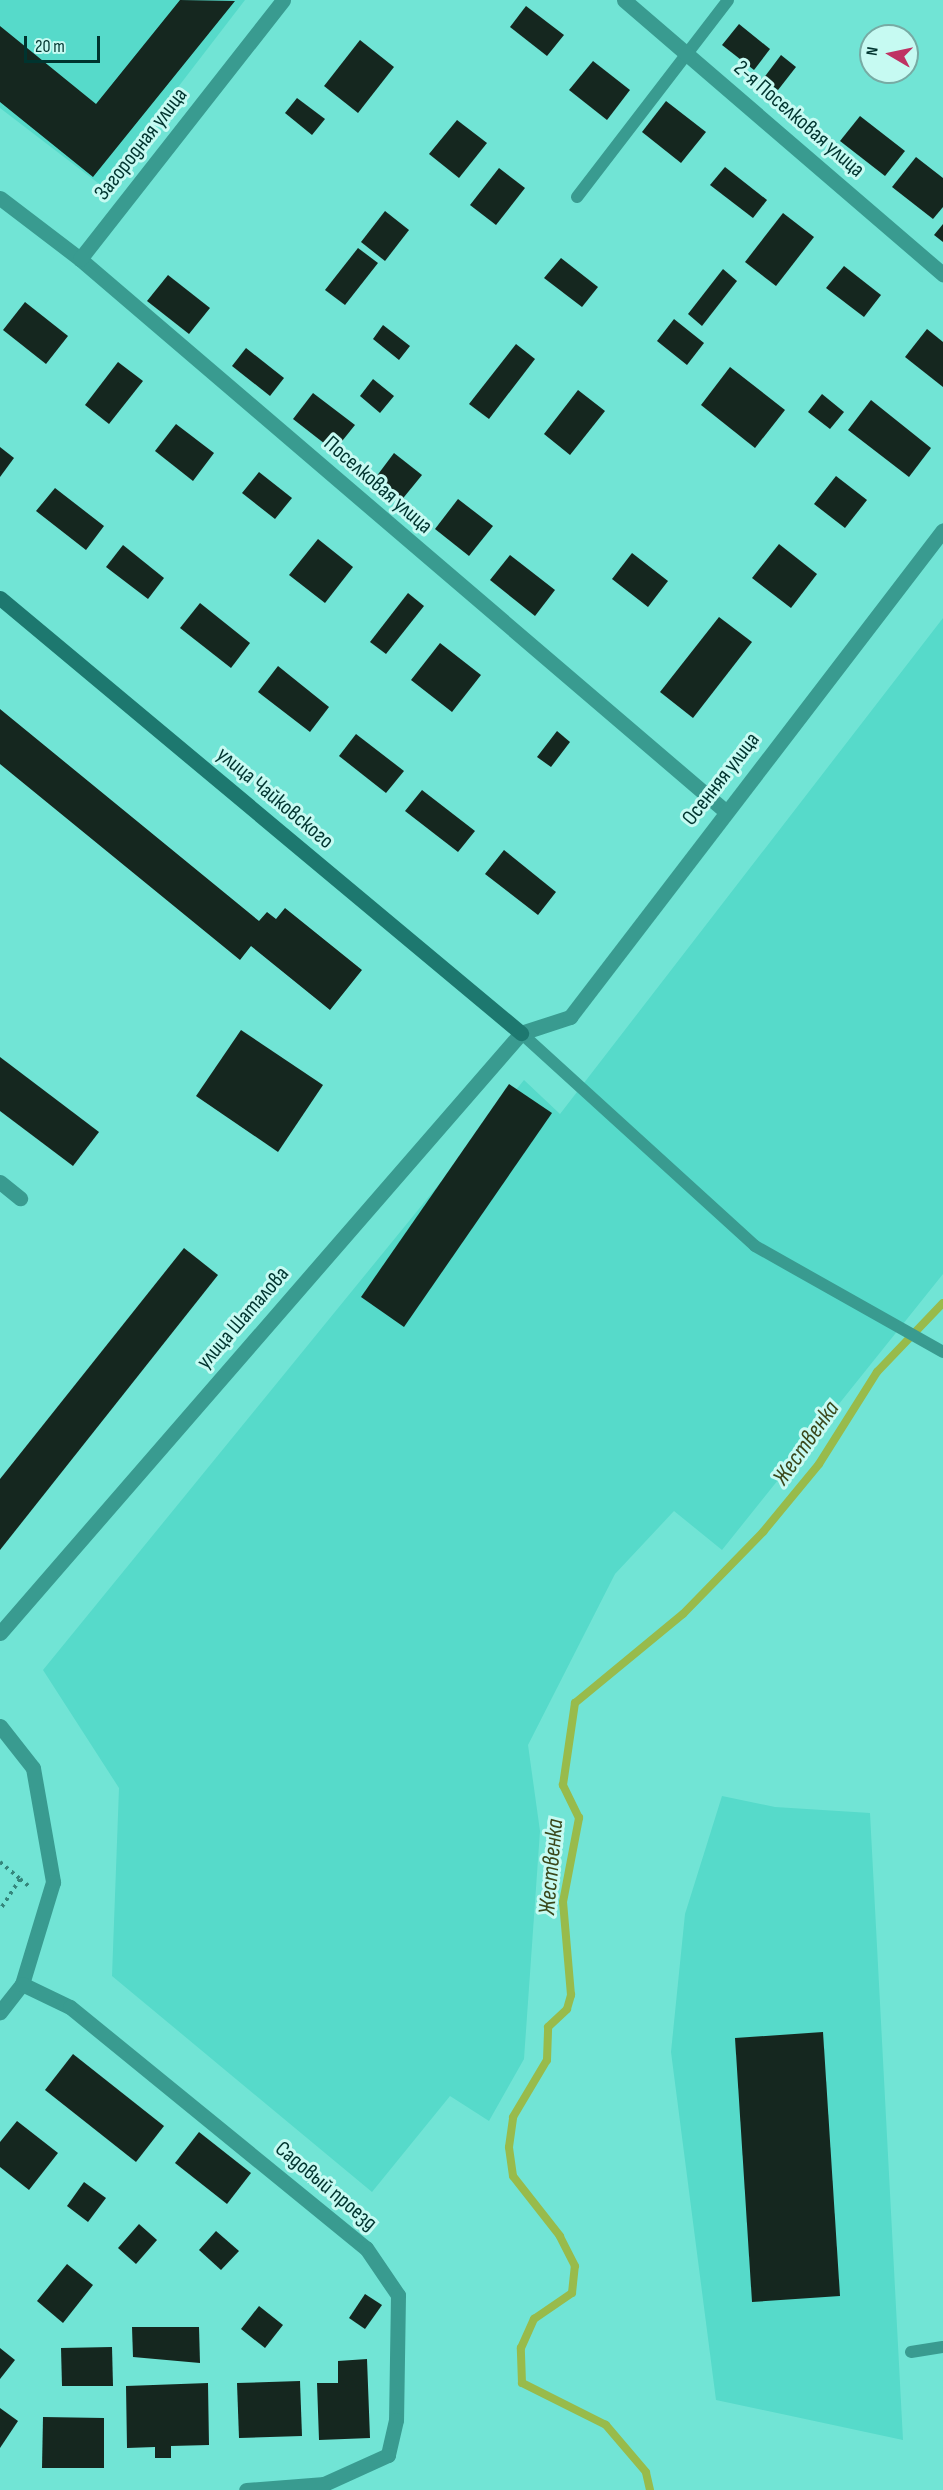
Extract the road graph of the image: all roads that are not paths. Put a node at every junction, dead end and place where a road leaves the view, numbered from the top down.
1 (283, 0) edge
2 (624, 0) edge
3 (728, 0) edge
4 (687, 51) junction
5 (577, 197) dead end
6 (0, 198) edge
7 (80, 259) junction
8 (943, 274) edge
9 (943, 530) edge
10 (0, 598) edge
11 (724, 810) junction
12 (521, 1033) junction
13 (0, 1182) edge
14 (20, 1198) dead end
15 (943, 1352) edge
16 (0, 1633) edge
17 (0, 1726) edge
18 (22, 1984) junction
19 (0, 2012) edge
20 (943, 2347) edge
21 (911, 2352) dead end
22 (246, 2490) edge

1 - 7 street, Загородная улица
2 - 4 street, 2-я Поселковая улица
3 - 4 lane
4 - 5 lane
4 - 8 street, 2-я Поселковая улица
6 - 7 street, Поселковая улица
7 - 11 street, Поселковая улица
9 - 11 street, Осенняя улица
10 - 12 street, улица Чайковского
11 - 12 street, Осенняя улица
12 - 15 lane
12 - 16 street, улица Шаталова
13 - 14 street
17 - 18 street
18 - 19 street
18 - 22 street, Садовый проезд
20 - 21 lane

